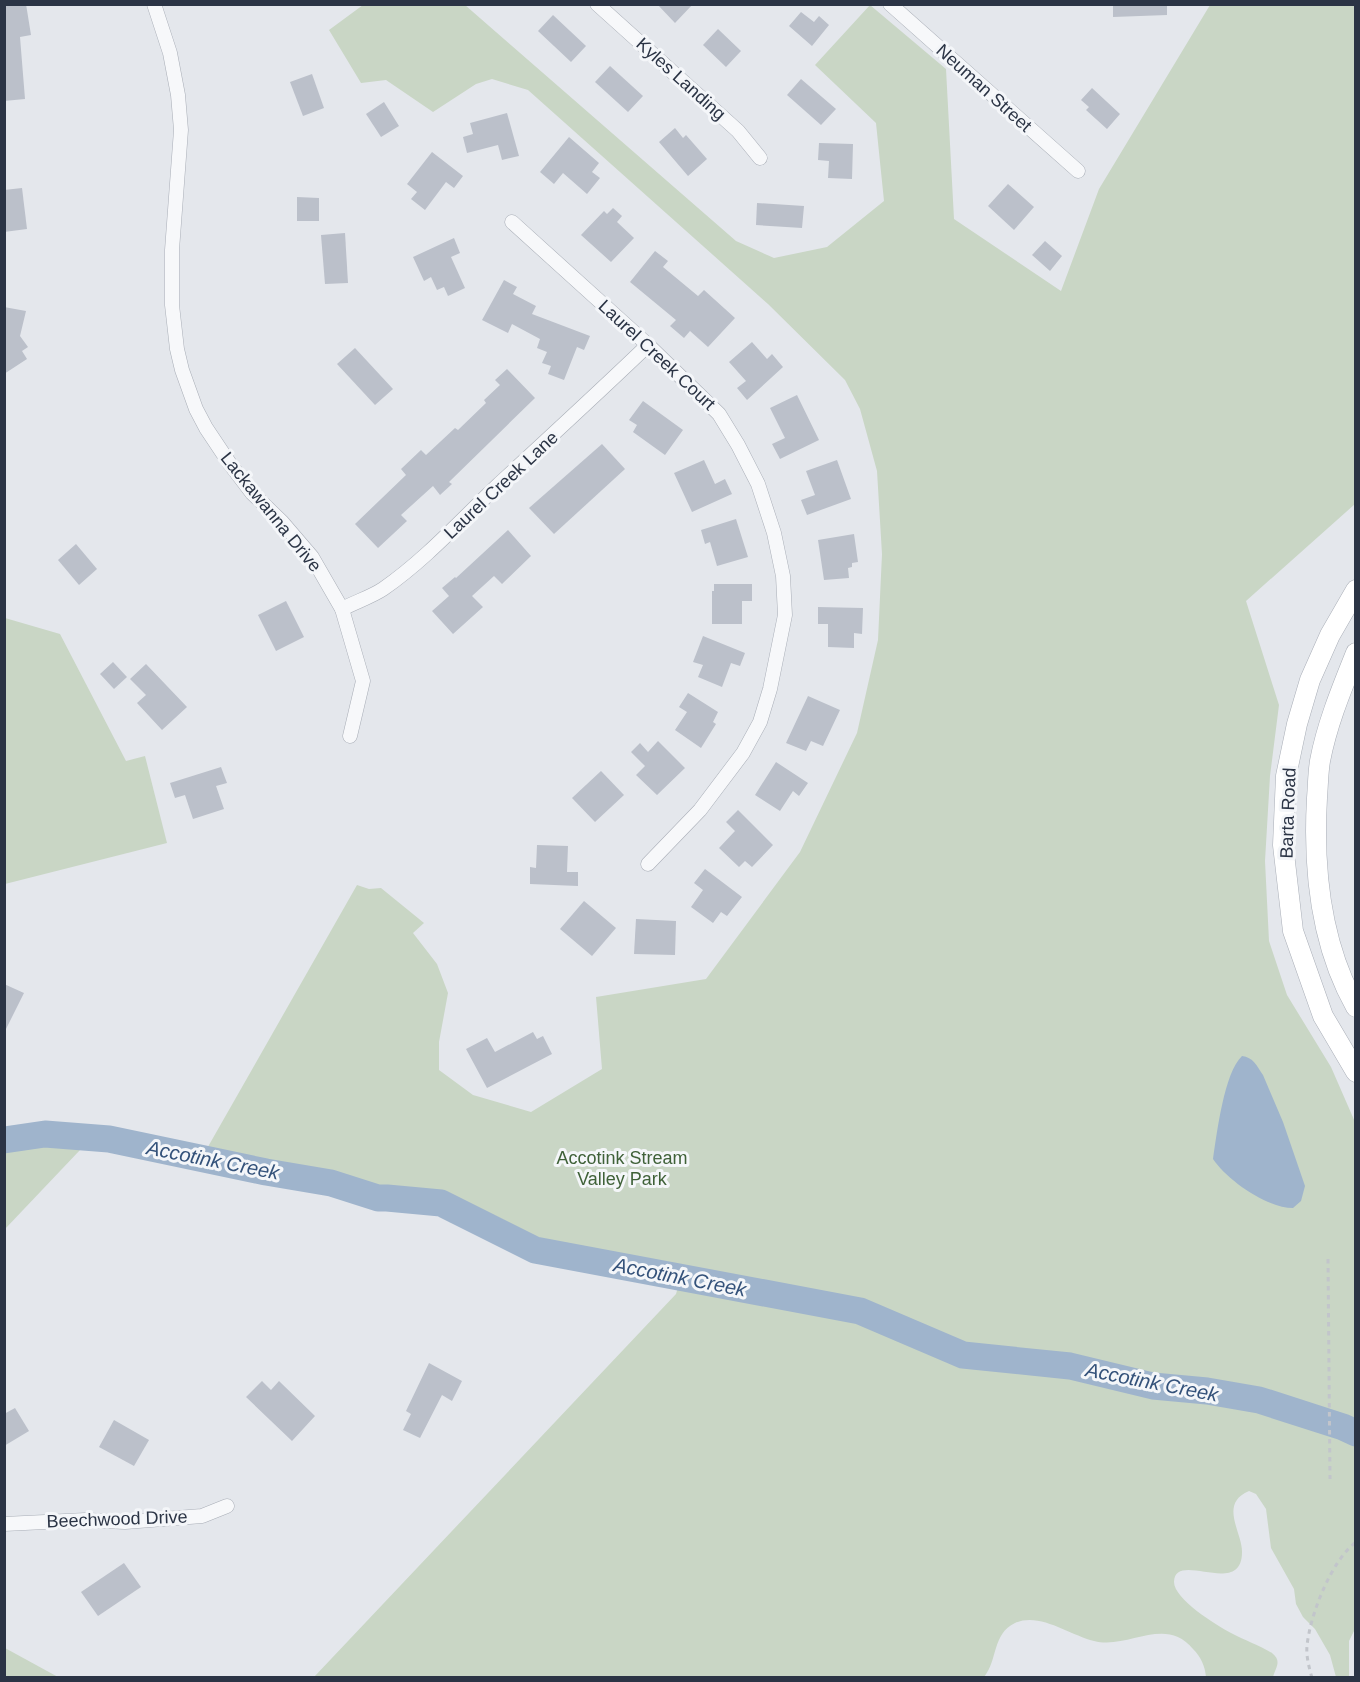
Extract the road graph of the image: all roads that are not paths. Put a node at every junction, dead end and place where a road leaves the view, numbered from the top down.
1 (154, 4) edge
2 (597, 4) edge
3 (890, 4) edge
4 (760, 158) dead end
5 (1078, 171) dead end
6 (512, 222) dead end
7 (648, 345) junction
8 (1356, 590) edge
9 (342, 609) junction
10 (1356, 653) edge
11 (350, 736) dead end
12 (648, 864) dead end
13 (1356, 1007) edge
14 (1356, 1072) edge
15 (227, 1506) dead end
16 (4, 1524) edge

1 - 9 street, Lackawanna Drive
2 - 4 street, Kyles Landing
3 - 5 street, Neuman Street
6 - 7 street, Laurel Creek Court
7 - 9 street, Laurel Creek Lane
7 - 12 street, Laurel Creek Court
8 - 14 street, Barta Road
9 - 11 street, Lackawanna Drive
10 - 13 street, Barta Road
15 - 16 street, Beechwood Drive

